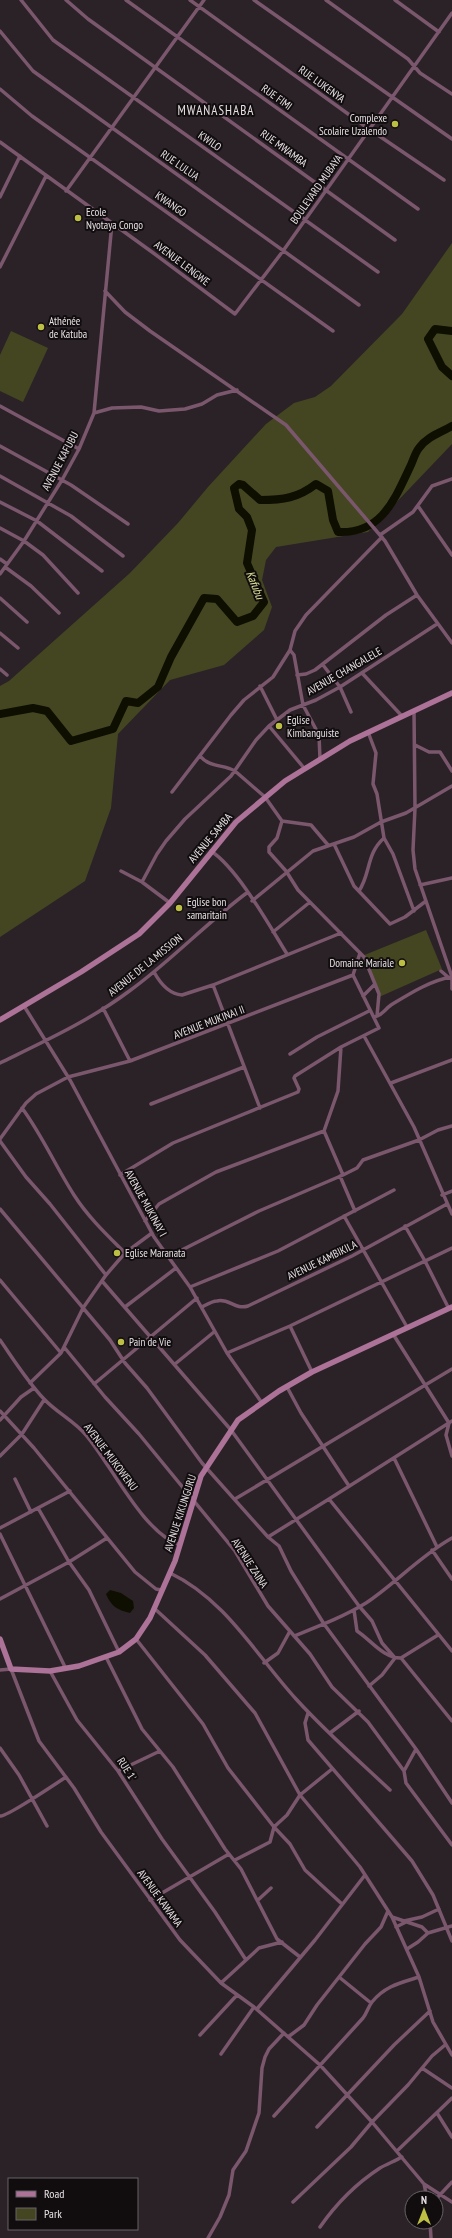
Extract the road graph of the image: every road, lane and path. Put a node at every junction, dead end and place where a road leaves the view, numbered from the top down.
1 (21, 0) edge
2 (66, 0) edge
3 (126, 0) edge
4 (190, 0) edge
5 (204, 0) edge
6 (254, 0) edge
7 (326, 0) edge
8 (395, 0) edge
9 (199, 6) junction
10 (452, 13) edge
11 (0, 31) edge
12 (439, 32) junction
13 (178, 37) junction
14 (414, 65) junction
15 (155, 67) junction
16 (0, 89) edge
17 (452, 94) edge
18 (133, 98) junction
19 (391, 98) junction
20 (112, 128) junction
21 (369, 129) junction
22 (452, 140) edge
23 (0, 142) edge
24 (20, 156) junction
25 (91, 158) junction
26 (348, 159) junction
27 (46, 176) junction
28 (444, 180) dead end
29 (326, 189) junction
30 (66, 191) junction
31 (0, 197) edge
32 (418, 209) dead end
33 (305, 219) junction
34 (112, 223) junction
35 (396, 240) dead end
36 (283, 251) junction
37 (0, 267) edge
38 (378, 272) dead end
39 (262, 279) junction
40 (105, 291) junction
41 (359, 305) dead end
42 (235, 314) joint
43 (333, 330) dead end
44 (238, 390) junction
45 (0, 406) edge
46 (94, 413) junction
47 (0, 446) edge
48 (79, 449) junction
49 (0, 476) edge
50 (62, 480) junction
51 (451, 482) edge
52 (0, 502) edge
53 (48, 502) junction
54 (418, 506) junction
55 (37, 521) junction
56 (128, 524) dead end
57 (0, 528) edge
58 (381, 536) junction
59 (24, 541) junction
60 (452, 555) edge
61 (124, 556) dead end
62 (0, 559) edge
63 (6, 566) junction
64 (102, 571) dead end
65 (0, 574) edge
66 (78, 593) dead end
67 (417, 595) junction
68 (0, 598) edge
69 (59, 613) dead end
70 (27, 622) dead end
71 (437, 624) junction
72 (0, 633) edge
73 (452, 643) edge
74 (18, 648) dead end
75 (290, 650) junction
76 (323, 665) junction
77 (0, 669) edge
78 (362, 673) junction
79 (7, 675) dead end
80 (296, 675) junction
81 (260, 686) junction
82 (340, 687) junction
83 (452, 692) edge
84 (303, 704) junction
85 (414, 710) junction
86 (352, 712) dead end
87 (401, 715) junction
88 (277, 720) junction
89 (269, 726) junction
90 (368, 731) junction
91 (415, 745) junction
92 (200, 756) junction
93 (320, 759) junction
94 (304, 768) junction
95 (235, 771) junction
96 (452, 771) edge
97 (452, 786) edge
98 (172, 792) dead end
99 (265, 797) junction
100 (415, 808) junction
101 (282, 820) junction
102 (381, 822) junction
103 (384, 838) junction
104 (334, 844) junction
105 (328, 845) junction
106 (211, 852) junction
107 (121, 872) dead end
108 (286, 872) junction
109 (452, 878) edge
110 (142, 882) junction
111 (420, 885) junction
112 (359, 891) junction
113 (248, 892) junction
114 (252, 901) junction
115 (426, 901) junction
116 (310, 902) junction
117 (170, 903) junction
118 (414, 911) junction
119 (273, 932) junction
120 (341, 933) junction
121 (360, 953) junction
122 (287, 954) junction
123 (441, 971) dead end
124 (154, 972) junction
125 (352, 975) junction
126 (451, 977) edge
127 (375, 984) junction
128 (213, 985) junction
129 (452, 989) edge
130 (363, 996) junction
131 (24, 1006) junction
132 (103, 1008) junction
133 (369, 1012) junction
134 (376, 1017) junction
135 (0, 1020) edge
136 (229, 1024) junction
137 (364, 1036) junction
138 (47, 1040) junction
139 (341, 1047) junction
140 (290, 1054) dead end
141 (452, 1060) edge
142 (130, 1061) junction
143 (0, 1063) edge
144 (244, 1067) junction
145 (68, 1077) junction
146 (391, 1083) junction
147 (151, 1104) dead end
148 (22, 1108) junction
149 (260, 1108) junction
150 (452, 1126) edge
151 (324, 1132) junction
152 (0, 1140) edge
153 (420, 1140) junction
154 (120, 1175) junction
155 (342, 1176) junction
156 (394, 1190) dead end
157 (452, 1191) edge
158 (442, 1195) junction
159 (447, 1204) junction
160 (0, 1209) edge
161 (355, 1211) junction
162 (452, 1214) edge
163 (344, 1216) junction
164 (145, 1221) junction
165 (405, 1226) junction
166 (152, 1234) junction
167 (452, 1248) edge
168 (363, 1250) junction
169 (125, 1253) junction
170 (168, 1257) junction
171 (425, 1261) junction
172 (176, 1268) junction
173 (106, 1275) junction
174 (0, 1280) edge
175 (102, 1281) junction
176 (382, 1283) junction
177 (190, 1287) junction
178 (197, 1298) junction
179 (125, 1307) junction
180 (202, 1307) junction
181 (83, 1308) junction
182 (450, 1308) edge
183 (290, 1326) junction
184 (407, 1327) junction
185 (214, 1332) junction
186 (393, 1334) junction
187 (150, 1337) junction
188 (0, 1340) edge
189 (64, 1347) junction
190 (60, 1353) junction
191 (227, 1353) junction
192 (124, 1359) junction
193 (175, 1364) junction
194 (452, 1369) edge
195 (312, 1372) junction
196 (30, 1383) junction
197 (94, 1384) junction
198 (425, 1386) junction
199 (287, 1387) junction
200 (34, 1388) junction
201 (44, 1400) junction
202 (262, 1403) junction
203 (0, 1411) edge
204 (4, 1416) junction
205 (0, 1420) edge
206 (450, 1422) edge
207 (231, 1430) junction
208 (22, 1434) junction
209 (325, 1447) junction
210 (0, 1456) edge
211 (452, 1456) edge
212 (394, 1458) junction
213 (206, 1466) junction
214 (15, 1480) dead end
215 (265, 1480) junction
216 (349, 1486) junction
217 (70, 1491) junction
218 (193, 1499) junction
219 (235, 1499) junction
220 (329, 1499) junction
221 (38, 1508) junction
222 (31, 1512) junction
223 (297, 1520) junction
224 (0, 1528) edge
225 (0, 1534) edge
226 (268, 1537) junction
227 (107, 1538) junction
228 (452, 1538) edge
229 (180, 1545) junction
230 (437, 1547) junction
231 (432, 1550) junction
232 (69, 1562) junction
233 (170, 1573) junction
234 (452, 1579) edge
235 (395, 1581) junction
236 (25, 1585) junction
237 (161, 1590) junction
238 (0, 1599) edge
239 (359, 1606) junction
240 (154, 1608) junction
241 (354, 1610) junction
242 (324, 1624) junction
243 (290, 1631) junction
244 (438, 1635) junction
245 (294, 1636) junction
246 (0, 1639) edge
247 (136, 1639) junction
248 (452, 1651) edge
249 (119, 1652) junction
250 (106, 1657) junction
251 (395, 1658) junction
252 (400, 1658) junction
253 (264, 1663) junction
254 (11, 1669) junction
255 (66, 1669) junction
256 (0, 1670) edge
257 (50, 1671) junction
258 (369, 1686) junction
259 (359, 1712) junction
260 (308, 1713) junction
261 (452, 1722) edge
262 (330, 1734) junction
263 (0, 1748) edge
264 (416, 1749) junction
265 (160, 1751) junction
266 (332, 1769) junction
267 (118, 1771) junction
268 (404, 1771) junction
269 (66, 1777) junction
270 (390, 1790) dead end
271 (300, 1794) junction
272 (32, 1799) junction
273 (452, 1803) edge
274 (0, 1816) edge
275 (47, 1826) dead end
276 (274, 1827) junction
277 (452, 1845) edge
278 (229, 1854) junction
279 (235, 1860) junction
280 (365, 1875) junction
281 (190, 1877) junction
282 (270, 1888) dead end
283 (150, 1900) junction
284 (258, 1900) junction
285 (342, 1904) junction
286 (439, 1909) junction
287 (388, 1911) junction
288 (392, 1917) junction
289 (404, 1921) junction
290 (452, 1926) edge
291 (396, 1927) junction
292 (447, 1928) junction
293 (428, 1933) junction
294 (452, 1941) edge
295 (282, 1942) junction
296 (407, 1949) junction
297 (300, 1957) junction
298 (246, 1960) junction
299 (339, 1977) junction
300 (418, 1978) junction
301 (221, 1983) junction
302 (237, 1994) junction
303 (371, 2003) junction
304 (255, 2008) junction
305 (430, 2011) junction
306 (284, 2033) junction
307 (200, 2035) dead end
308 (288, 2037) junction
309 (445, 2045) junction
310 (221, 2054) dead end
311 (452, 2055) edge
312 (320, 2066) junction
313 (422, 2068) junction
314 (452, 2088) edge
315 (348, 2096) junction
316 (452, 2098) edge
317 (437, 2113) junction
318 (274, 2116) dead end
319 (372, 2122) junction
320 (317, 2127) dead end
321 (452, 2137) edge
322 (397, 2151) junction
323 (402, 2157) junction
324 (452, 2182) edge
325 (424, 2184) junction
326 (425, 2190) edge
327 (433, 2190) edge
328 (444, 2191) edge
329 (293, 2202) dead end
330 (320, 2227) dead end
331 (208, 2238) edge

1 - 18 street, KWILO
2 - 15 street, RUE MWAMBA
3 - 13 street, RUE FIMI
4 - 9 street, RUE LUKENYA
5 - 9 street
6 - 19 street
7 - 14 street
8 - 12 street
9 - 13 street
9 - 21 street, RUE LUKENYA
10 - 12 street, BOULEVARD MUBAYA
11 - 20 street, RUE LULUA
12 - 14 street, BOULEVARD MUBAYA
13 - 15 street
13 - 26 street, RUE FIMI
14 - 17 street
14 - 19 street, BOULEVARD MUBAYA
15 - 18 street
15 - 29 street, RUE MWAMBA
16 - 25 street, KWANGO
18 - 20 street
18 - 33 street, KWILO
19 - 21 street, BOULEVARD MUBAYA
19 - 22 street
20 - 25 street
20 - 36 street, RUE LULUA
21 - 26 street, BOULEVARD MUBAYA
21 - 28 street, RUE LUKENYA
23 - 24 street, AVENUE LENGWE
24 - 27 street, AVENUE LENGWE
24 - 31 street
25 - 30 street
25 - 39 street, KWANGO
26 - 29 street, BOULEVARD MUBAYA
26 - 32 street, RUE FIMI
27 - 30 street, AVENUE LENGWE
27 - 37 street
29 - 33 street, BOULEVARD MUBAYA
29 - 35 street, RUE MWAMBA
30 - 34 street, AVENUE LENGWE
33 - 36 street, BOULEVARD MUBAYA
33 - 38 street, KWILO
34 - 40 street, AVENUE KAFUBU
34 - 42 street, AVENUE LENGWE
36 - 39 street, BOULEVARD MUBAYA
36 - 41 street, RUE LULUA
39 - 42 street, BOULEVARD MUBAYA
39 - 43 street, KWANGO
40 - 44 street
40 - 46 street, AVENUE KAFUBU
44 - 46 street
44 - 58 street
45 - 48 street
46 - 48 street, AVENUE KAFUBU
47 - 50 street
48 - 50 street, AVENUE KAFUBU
49 - 53 street
50 - 53 street, AVENUE KAFUBU
50 - 56 street
51 - 54 street
52 - 55 street
53 - 55 street, AVENUE KAFUBU
53 - 61 street
54 - 58 street
54 - 60 street
55 - 59 street, AVENUE KAFUBU
55 - 64 street
57 - 59 street
58 - 67 street
58 - 75 street
59 - 63 street, AVENUE KAFUBU
59 - 66 street
62 - 63 street
63 - 65 street, AVENUE KAFUBU
63 - 69 street
67 - 71 street
67 - 76 street
68 - 70 street
71 - 73 street
71 - 78 street, AVENUE CHANGALELE
72 - 74 street
75 - 80 street
75 - 81 street
76 - 80 street
76 - 82 street
77 - 79 street
78 - 82 street, AVENUE CHANGALELE
78 - 87 street
80 - 84 street
81 - 88 street
81 - 92 street
82 - 84 street, AVENUE CHANGALELE
82 - 86 street
83 - 85 street, AVENUE SAMBA
84 - 88 street, AVENUE CHANGALELE
84 - 93 street
85 - 87 street, AVENUE SAMBA
85 - 91 street
87 - 90 street, AVENUE SAMBA
88 - 89 street, AVENUE CHANGALELE
89 - 94 street
89 - 95 street, AVENUE CHANGALELE
90 - 93 street, AVENUE SAMBA
90 - 102 street
91 - 96 street
91 - 100 street
92 - 95 street
92 - 98 street
93 - 94 street, AVENUE SAMBA
94 - 99 street, AVENUE SAMBA
95 - 99 street
95 - 110 street, AVENUE CHANGALELE
97 - 100 street
99 - 101 street
99 - 106 street, AVENUE SAMBA
100 - 102 street
100 - 111 street
101 - 105 street
101 - 108 street
102 - 103 street
102 - 104 street
103 - 112 street
103 - 118 street
104 - 105 street
104 - 112 street
105 - 108 street
106 - 113 street
106 - 117 street, AVENUE SAMBA
107 - 110 street
108 - 114 street
108 - 116 street
109 - 111 street
110 - 117 street
111 - 115 street
112 - 118 street
113 - 114 street
113 - 124 street, AVENUE DE LA MISSION
114 - 119 street
115 - 118 street
115 - 126 street
116 - 119 street
116 - 120 street
117 - 131 street, AVENUE SAMBA
119 - 122 street
120 - 121 street
120 - 122 street
121 - 125 street
121 - 127 street
122 - 128 street
123 - 126 street
124 - 128 street
124 - 132 street, AVENUE DE LA MISSION
125 - 130 street
125 - 136 street, AVENUE MUKINAI II
126 - 129 street
126 - 134 street
127 - 130 street
127 - 134 street
128 - 136 street
130 - 133 street
131 - 135 street, AVENUE SAMBA
131 - 138 street, AVENUE MUKINAY I
132 - 138 street, AVENUE DE LA MISSION
132 - 142 street
133 - 134 street
133 - 140 street
134 - 137 street
136 - 142 street, AVENUE MUKINAI II
136 - 144 street
137 - 139 street
137 - 146 street
138 - 143 street, AVENUE DE LA MISSION
138 - 145 street, AVENUE MUKINAY I
139 - 149 street
139 - 151 street
141 - 146 street
142 - 145 street, AVENUE MUKINAI II
144 - 147 street
144 - 149 street
145 - 148 street, AVENUE MUKINAI II
145 - 154 street, AVENUE MUKINAY I
146 - 153 street
148 - 152 street, AVENUE MUKINAI II
148 - 169 street
149 - 154 street
150 - 153 street
151 - 155 street
151 - 164 street
152 - 173 street
153 - 155 street
153 - 158 street
154 - 164 street, AVENUE MUKINAY I
155 - 161 street
155 - 170 street
156 - 161 street
157 - 158 street
158 - 159 street
159 - 162 street
159 - 165 street, AVENUE KAMBIKILA
160 - 181 street
161 - 163 street
163 - 168 street
163 - 177 street
164 - 166 street, AVENUE MUKINAY I
165 - 168 street, AVENUE KAMBIKILA
165 - 171 street
166 - 169 street
166 - 170 street, AVENUE MUKINAY I
167 - 171 street
168 - 176 street
168 - 180 street, AVENUE KAMBIKILA
169 - 173 street
170 - 172 street, AVENUE MUKINAY I
171 - 176 street
171 - 182 street
172 - 177 street, AVENUE MUKINAY I
172 - 179 street
173 - 175 street
174 - 190 street
175 - 179 street
175 - 181 street
176 - 183 street
176 - 184 street
177 - 178 street, AVENUE MUKINAY I
178 - 180 street, AVENUE MUKINAY I
178 - 187 street
179 - 187 street
180 - 185 street, AVENUE MUKINAY I
181 - 189 street
181 - 192 street
182 - 184 street, AVENUE KIKUNGURU
183 - 191 street
183 - 195 street
184 - 186 street, AVENUE KIKUNGURU
185 - 191 street, AVENUE MUKINAY I
185 - 193 street
186 - 195 street, AVENUE KIKUNGURU
186 - 198 street
187 - 192 street
187 - 193 street
188 - 196 street, AVENUE MUKOWENU
189 - 190 street
189 - 197 street, AVENUE ZAINA
190 - 196 street
191 - 202 street, AVENUE MUKINAY I
192 - 197 street
192 - 213 street
193 - 207 street
194 - 198 street
195 - 199 street, AVENUE KIKUNGURU
196 - 200 street, AVENUE MUKOWENU
197 - 218 street, AVENUE ZAINA
198 - 206 street
198 - 209 street
199 - 202 street, AVENUE KIKUNGURU
199 - 209 street
200 - 201 street, AVENUE MUKOWENU
200 - 204 street
201 - 208 street
201 - 229 street, AVENUE MUKOWENU
202 - 207 street, AVENUE KIKUNGURU
203 - 204 street
204 - 205 street
204 - 208 street
206 - 211 street
206 - 212 street
207 - 213 street, AVENUE KIKUNGURU
207 - 215 street
208 - 210 street
208 - 217 street
209 - 215 street
209 - 216 street
212 - 216 street
212 - 230 street
213 - 218 street, AVENUE KIKUNGURU
213 - 219 street
214 - 222 street
215 - 219 street
215 - 223 street
216 - 220 street
217 - 221 street
217 - 227 street
218 - 229 street, AVENUE KIKUNGURU
218 - 243 street, AVENUE ZAINA
219 - 226 street
220 - 223 street
220 - 235 street
221 - 222 street
221 - 232 street
222 - 224 street
223 - 226 street
223 - 239 street
225 - 236 street
226 - 242 street
227 - 232 street
227 - 237 street
228 - 230 street
229 - 233 street, AVENUE KIKUNGURU
230 - 231 street
231 - 234 street
231 - 235 street
232 - 236 street
232 - 249 street
233 - 237 street, AVENUE KIKUNGURU
233 - 253 street
235 - 239 street
235 - 244 street
236 - 238 street
236 - 255 street
237 - 240 street, AVENUE KIKUNGURU
239 - 241 street
239 - 251 street
240 - 247 street, AVENUE KIKUNGURU
240 - 271 street
241 - 242 street
241 - 251 street
242 - 245 street
242 - 258 street
243 - 245 street, AVENUE ZAINA
243 - 253 street
244 - 248 street
244 - 252 street
245 - 259 street, AVENUE ZAINA
246 - 254 street
247 - 249 street, AVENUE KIKUNGURU
247 - 276 street
249 - 250 street, AVENUE KIKUNGURU
250 - 255 street, AVENUE KIKUNGURU
250 - 265 street
251 - 252 street
251 - 258 street
252 - 261 street
253 - 260 street
254 - 256 street, AVENUE KIKUNGURU
254 - 257 street, AVENUE KIKUNGURU
254 - 269 street, AVENUE KAWAMA
255 - 257 street, AVENUE KIKUNGURU
257 - 267 street, RUE 1'
258 - 264 street
259 - 262 street
259 - 268 street, AVENUE ZAINA
260 - 262 street
260 - 266 street
262 - 270 street
263 - 272 street
264 - 268 street
264 - 273 street
265 - 267 street
265 - 278 street
266 - 271 street
266 - 286 street
267 - 281 street, RUE 1'
268 - 277 street, AVENUE ZAINA
269 - 272 street
269 - 283 street, AVENUE KAWAMA
271 - 276 street
271 - 280 street
272 - 274 street
272 - 275 street
276 - 279 street
276 - 285 street
278 - 279 street
278 - 281 street
279 - 284 street
280 - 285 street
280 - 287 street
281 - 283 street
281 - 298 street, RUE 1'
282 - 284 street
283 - 301 street, AVENUE KAWAMA
284 - 295 street
285 - 297 street
286 - 289 street
286 - 292 street
287 - 288 street
287 - 299 street
288 - 289 street
288 - 291 street
289 - 291 street
289 - 293 street
290 - 292 street
291 - 296 street
292 - 293 street
292 - 294 street
293 - 296 street
295 - 297 street
295 - 298 street
296 - 300 street
297 - 304 street
298 - 301 street
299 - 303 street
299 - 308 street
300 - 303 street
300 - 305 street
301 - 302 street, AVENUE KAWAMA
302 - 304 street, AVENUE KAWAMA
302 - 307 street
303 - 312 street
304 - 306 street, AVENUE KAWAMA
304 - 310 street
305 - 309 street
305 - 315 street
306 - 308 street, AVENUE KAWAMA
306 - 331 street
308 - 312 street, AVENUE KAWAMA
309 - 311 street
309 - 313 street
312 - 315 street, AVENUE KAWAMA
312 - 318 street
313 - 314 street
313 - 319 street
315 - 319 street, AVENUE KAWAMA
315 - 320 street
316 - 317 street
317 - 321 street
317 - 322 street
319 - 322 street, AVENUE KAWAMA
319 - 329 street
322 - 323 street, AVENUE KAWAMA
323 - 325 street, AVENUE KAWAMA
323 - 330 street
324 - 328 street
325 - 326 street
325 - 327 street

